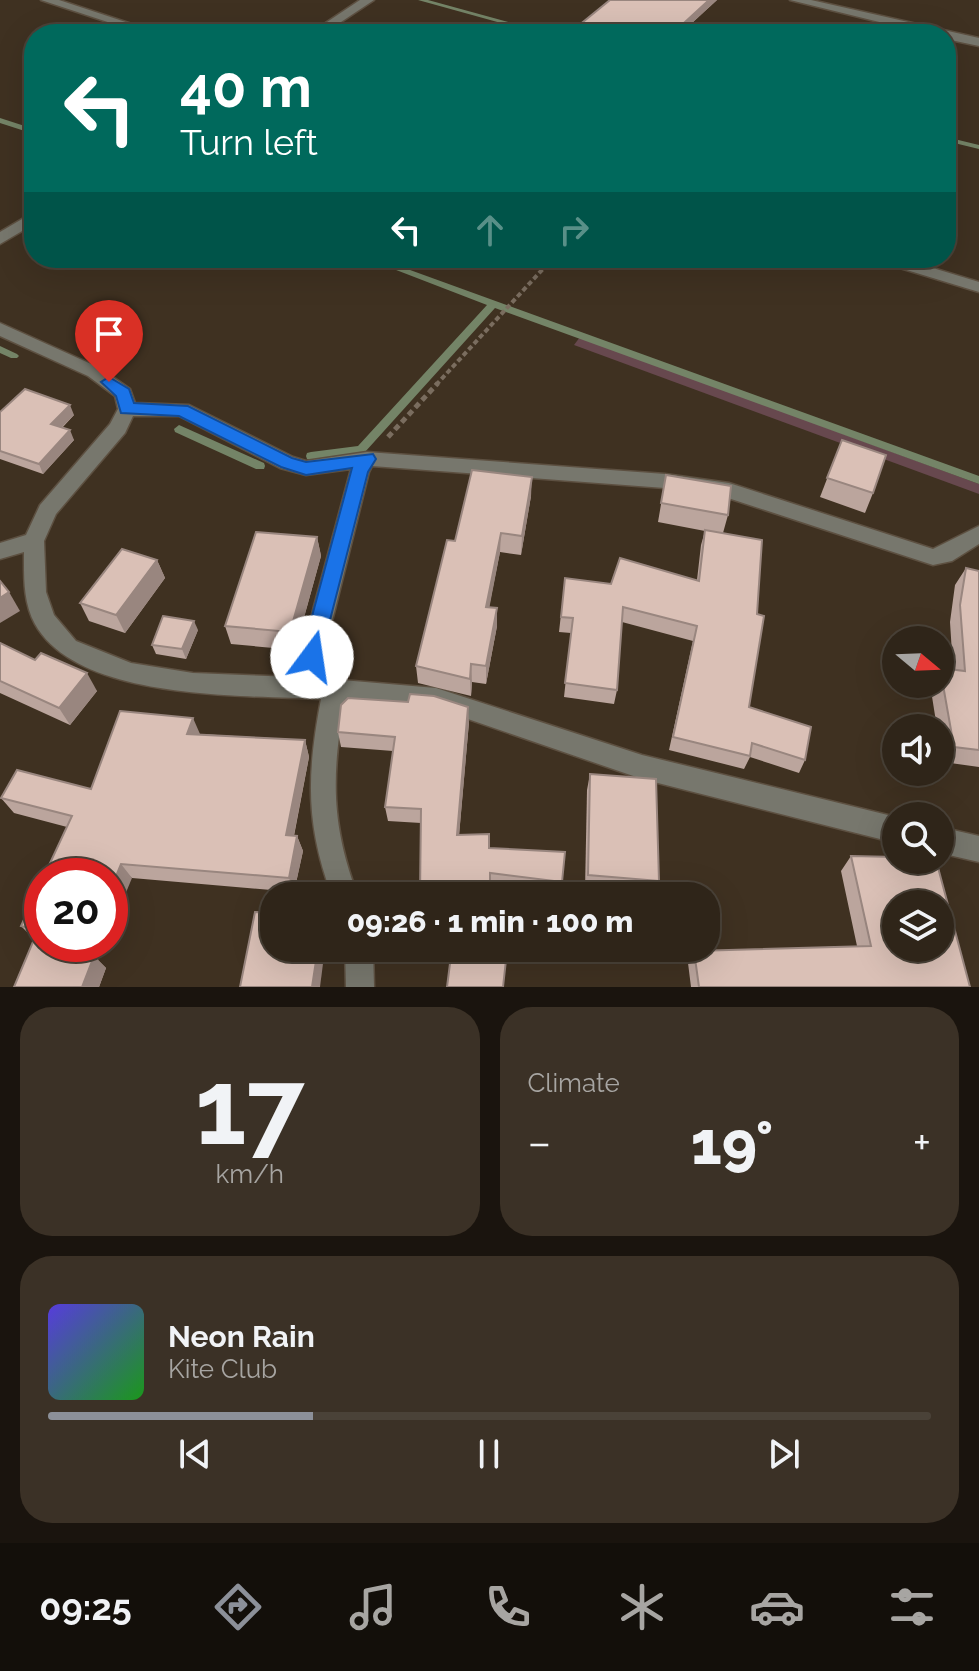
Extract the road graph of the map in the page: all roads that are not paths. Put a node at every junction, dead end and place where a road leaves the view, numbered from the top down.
1 (47, 0) edge
2 (368, 0) edge
3 (796, 0) edge
4 (124, 24) edge
5 (331, 24) edge
6 (901, 24) edge
7 (956, 37) edge
8 (979, 42) edge
9 (24, 223) edge
10 (0, 239) edge
11 (916, 268) edge
12 (979, 287) edge
13 (0, 329) edge
14 (127, 409) junction
15 (367, 459) junction
16 (979, 534) edge
17 (34, 541) junction
18 (0, 551) edge
19 (304, 687) junction
20 (335, 689) junction
21 (882, 827) edge
22 (954, 843) edge
23 (979, 849) edge
24 (340, 882) edge
25 (359, 962) edge
26 (360, 987) edge

1 - 4 street
2 - 5 street
3 - 6 street
7 - 8 street
9 - 10 street
11 - 12 street
13 - 14 street
14 - 15 street
14 - 17 street
15 - 16 street
15 - 19 street
17 - 18 street
17 - 19 street
19 - 20 street
20 - 21 street
20 - 24 street
22 - 23 street
25 - 26 street

